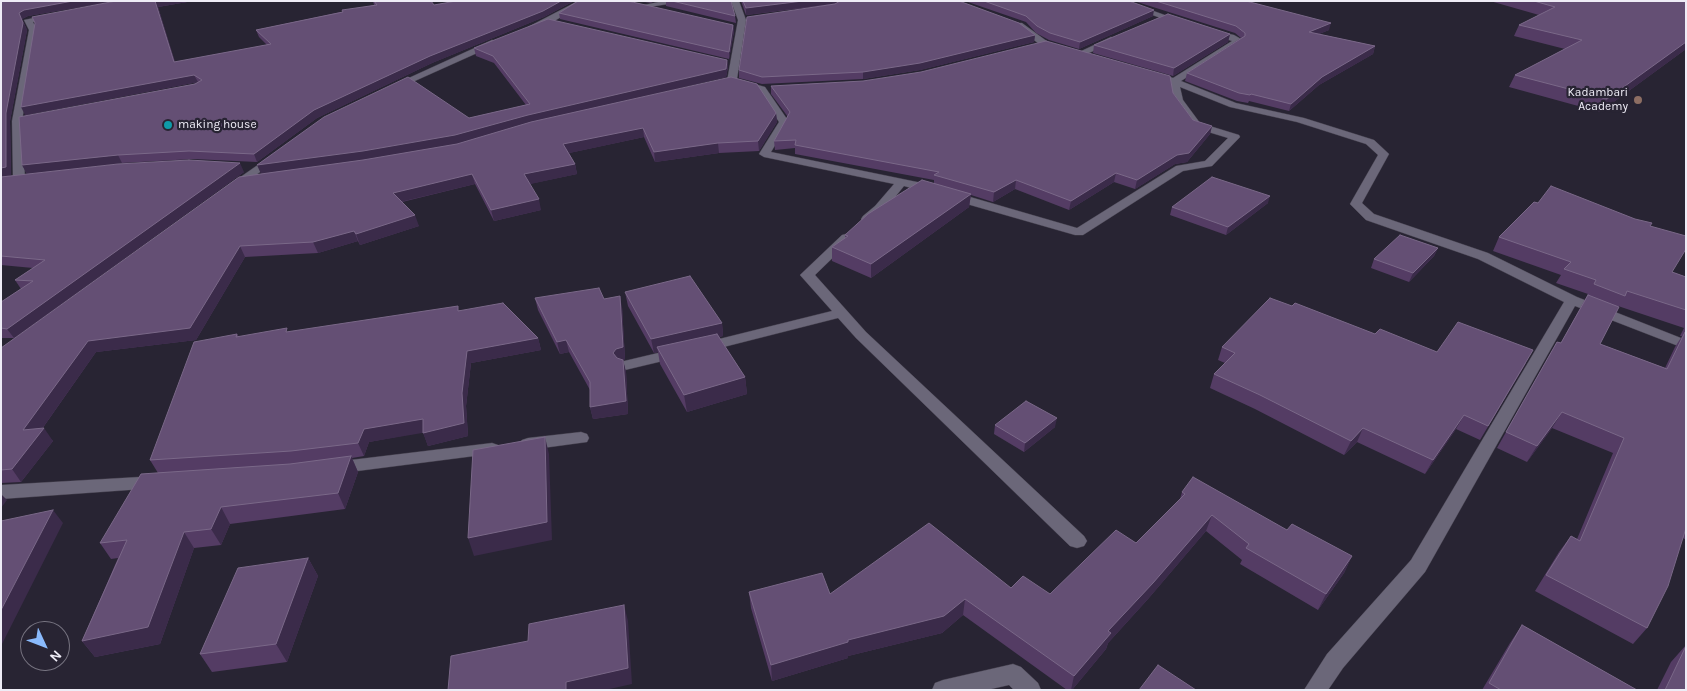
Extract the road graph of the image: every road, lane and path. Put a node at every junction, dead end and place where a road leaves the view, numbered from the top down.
1 (584, 1) edge
2 (683, 1) edge
3 (736, 1) edge
4 (1118, 1) edge
5 (669, 11) edge
6 (66, 14) edge
7 (1013, 23) edge
8 (524, 30) edge
9 (1121, 35) edge
10 (502, 39) edge
11 (1079, 54) junction
12 (1096, 59) edge
13 (1157, 76) edge
14 (1174, 81) junction
15 (383, 92) edge
16 (283, 150) edge
17 (240, 166) edge
18 (259, 173) junction
19 (19, 179) edge
20 (901, 182) junction
21 (224, 194) edge
22 (1572, 300) junction
23 (841, 313) junction
24 (1686, 345) edge
25 (625, 365) edge
26 (581, 438) dead end
27 (318, 470) edge
28 (174, 480) edge
29 (1, 492) edge
30 (1077, 541) dead end
31 (943, 690) edge
32 (1030, 690) edge
33 (1316, 690) edge

1 - 8 street
2 - 5 street
3 - 20 street
4 - 14 street
6 - 19 street
7 - 11 street
9 - 11 street
10 - 15 street
11 - 12 street
13 - 14 street
14 - 20 street
14 - 22 street
16 - 18 street
17 - 18 street
18 - 21 street
20 - 23 street
22 - 24 street
22 - 33 street
23 - 25 street
23 - 30 street
26 - 27 street
28 - 29 street
31 - 32 street

